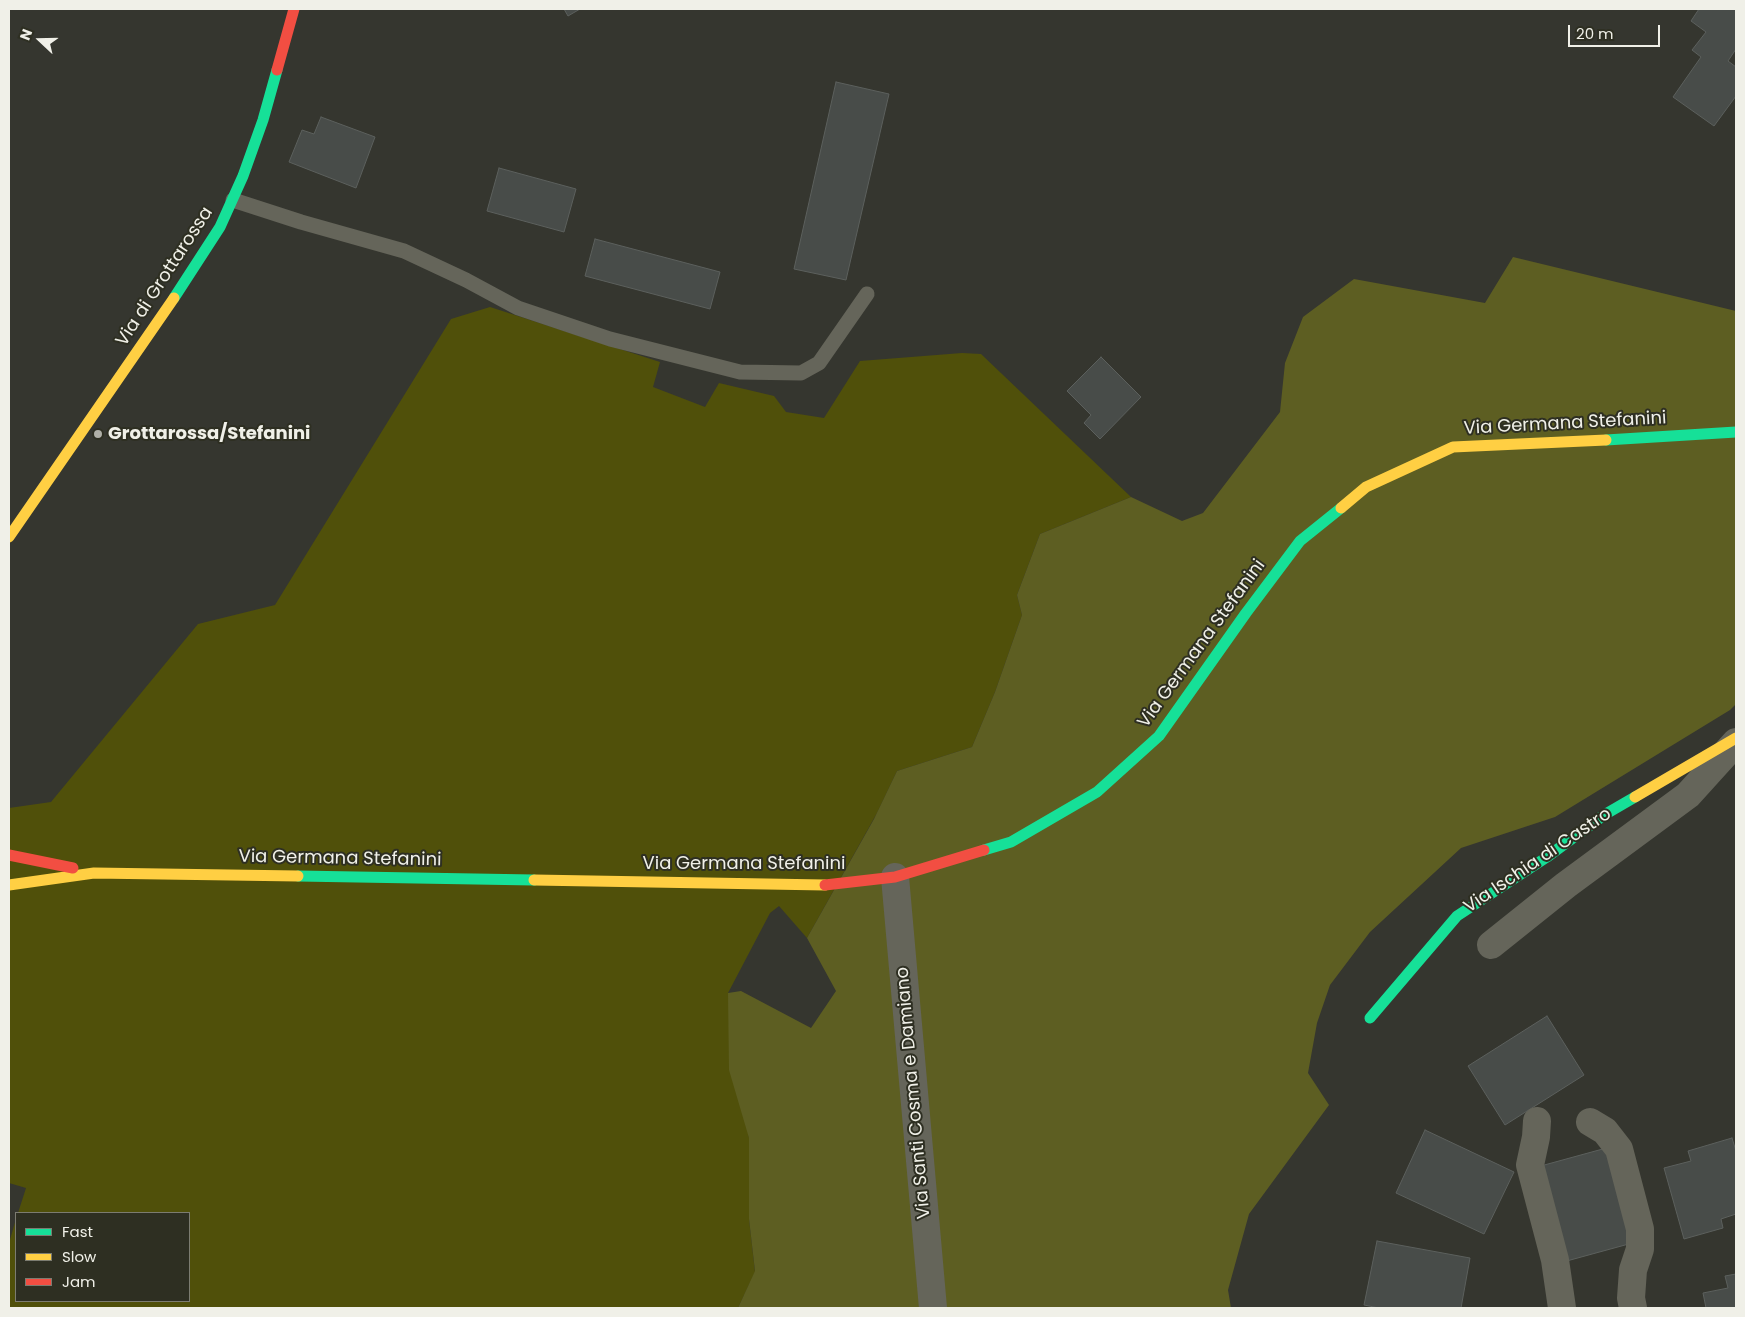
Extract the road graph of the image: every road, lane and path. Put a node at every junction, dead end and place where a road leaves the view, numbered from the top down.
1 (294, 9) edge
2 (233, 200) junction
3 (867, 294) dead end
4 (1736, 432) edge
5 (9, 537) edge
6 (1736, 740) edge
7 (9, 855) edge
8 (94, 873) junction
9 (894, 878) junction
10 (9, 885) edge
11 (1491, 945) dead end
12 (1370, 1018) dead end
13 (1537, 1121) dead end
14 (1590, 1122) dead end
15 (933, 1308) edge
16 (1562, 1308) edge
17 (1633, 1308) edge

1 - 2 street, Via di Grottarossa
2 - 3 lane
2 - 5 street, Via di Grottarossa
4 - 9 street, Via Germana Stefanini
6 - 11 street, Via Ischia di Castro
6 - 12 street, Via Ischia di Castro
7 - 8 street, Via Germana Stefanini
8 - 9 street, Via Germana Stefanini
8 - 10 street, Via Germana Stefanini
9 - 15 street, Via Santi Cosma e Damiano
13 - 16 street
14 - 17 street

